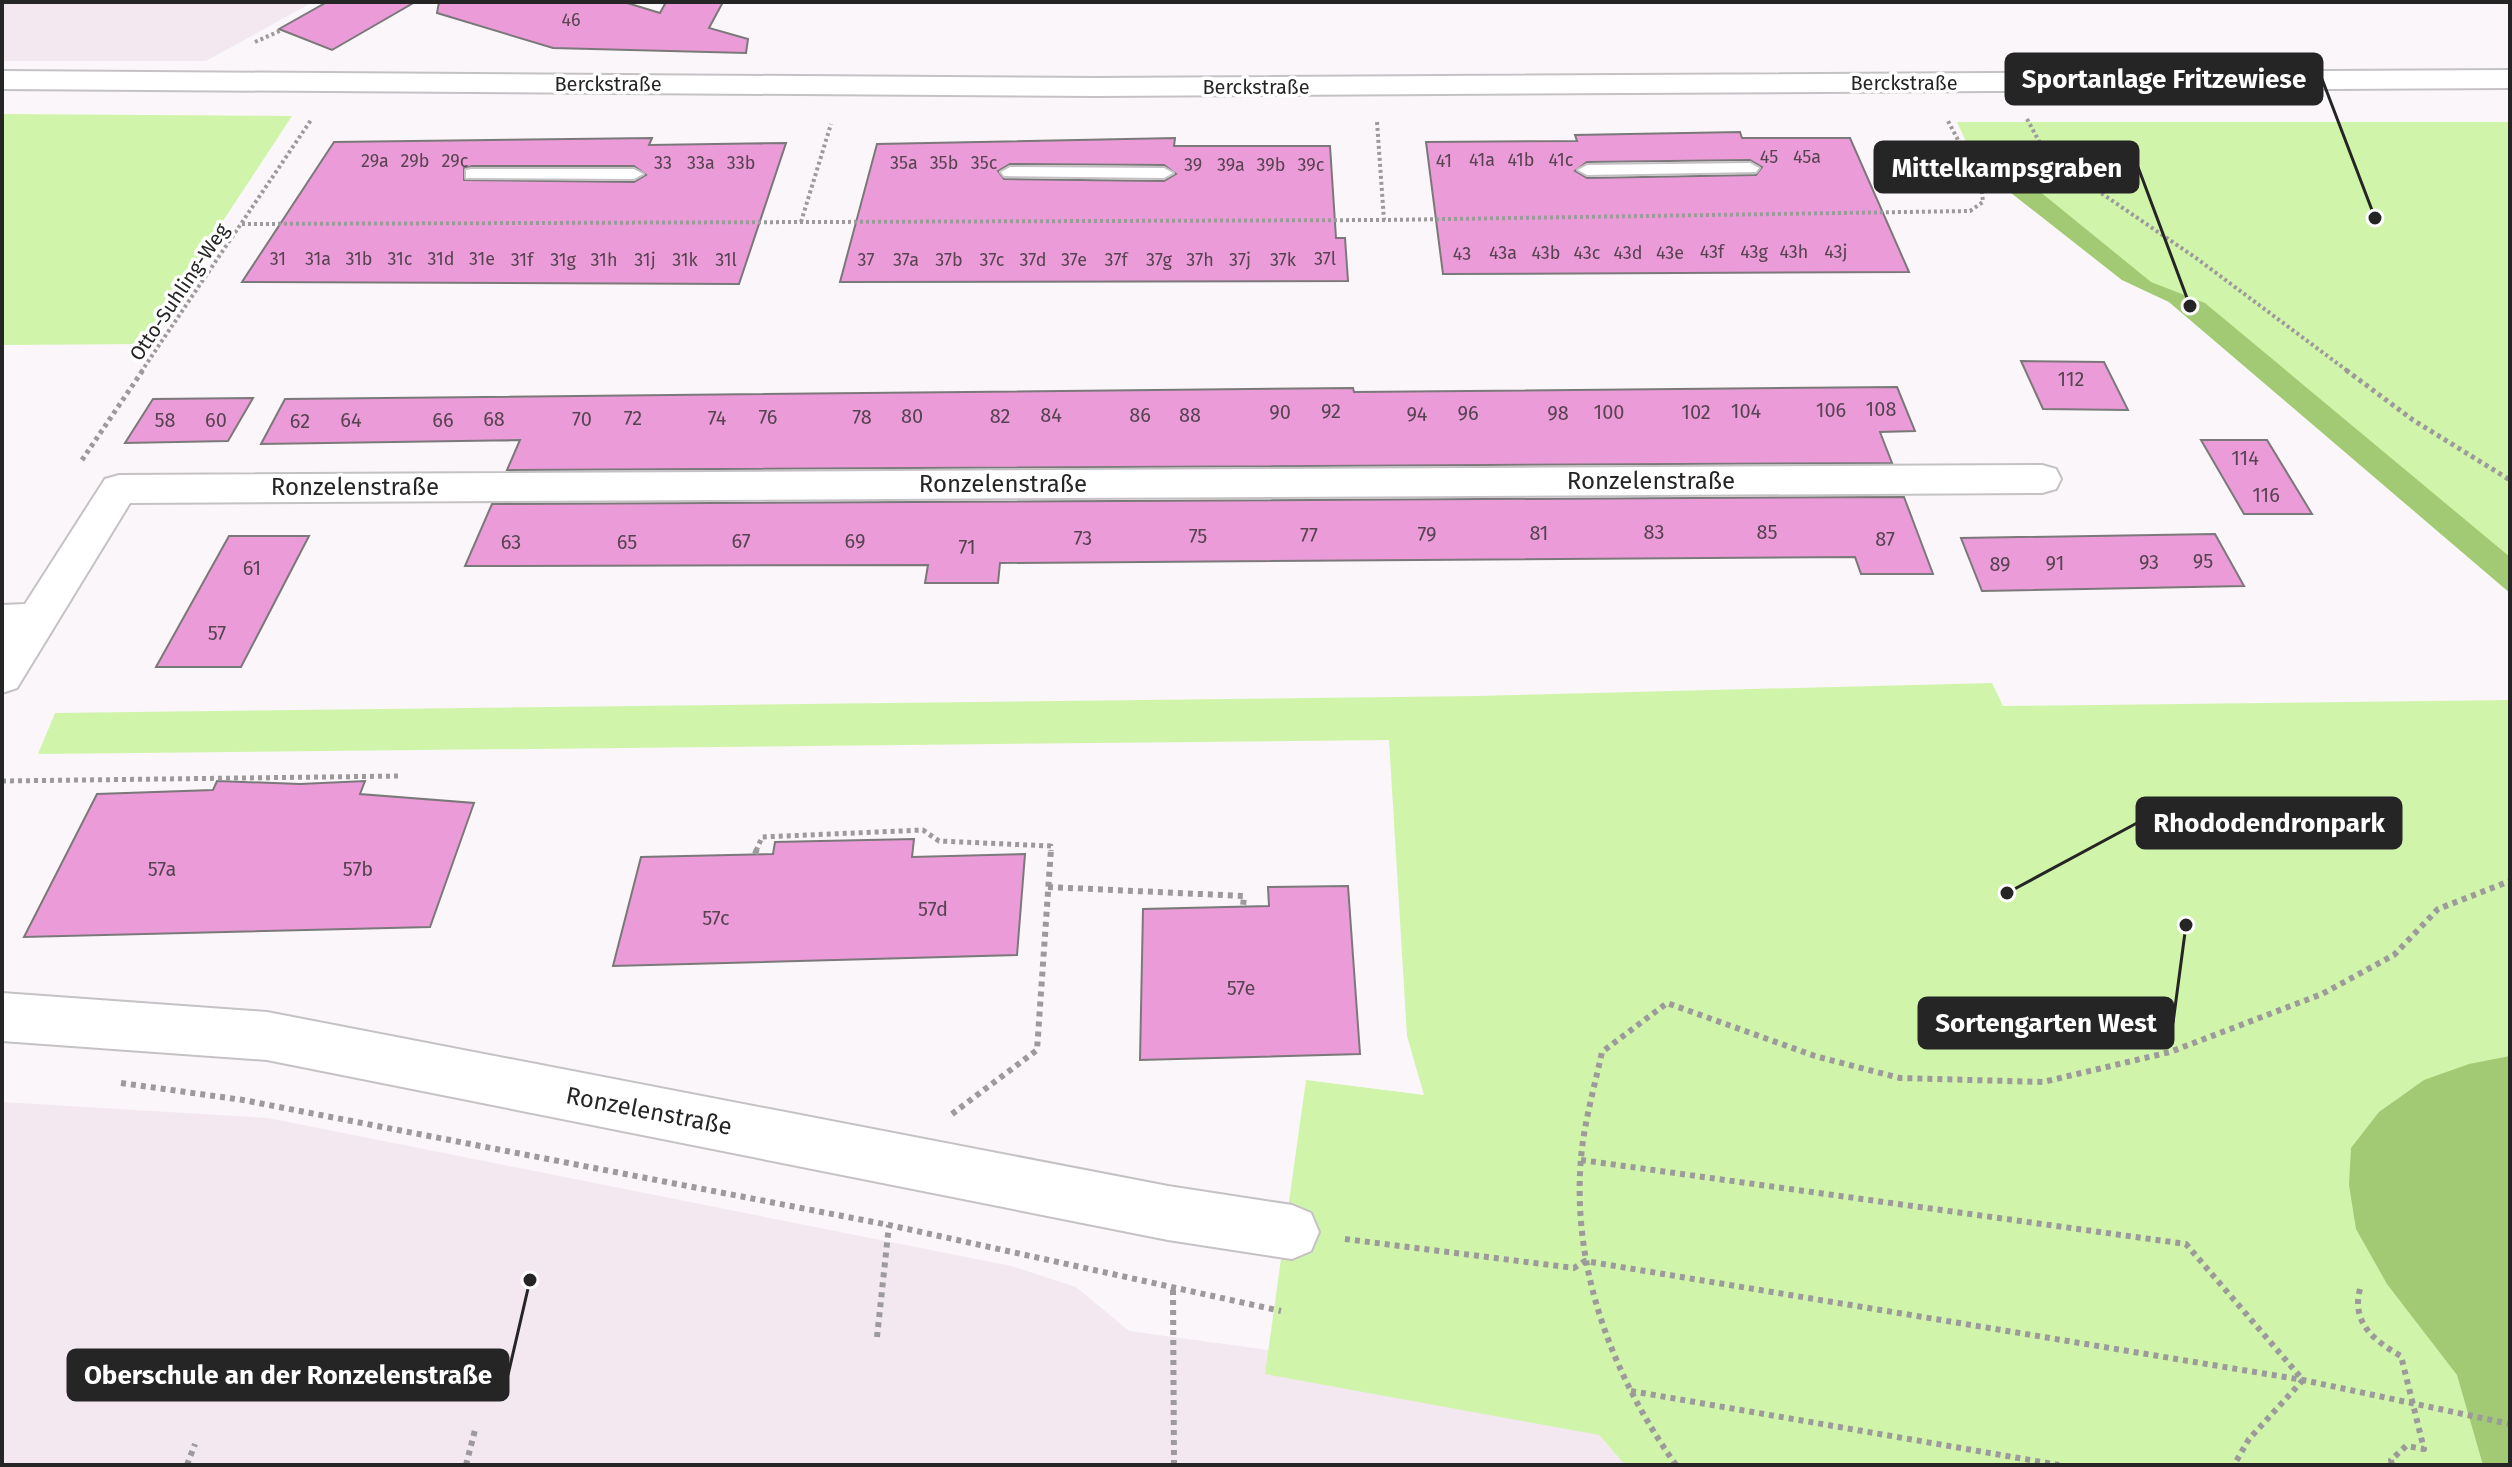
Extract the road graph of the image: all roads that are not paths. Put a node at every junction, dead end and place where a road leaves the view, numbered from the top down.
1 (2510, 79) edge
2 (2, 80) edge
3 (1750, 168) dead end
4 (1587, 170) dead end
5 (1010, 172) dead end
6 (1164, 173) dead end
7 (472, 174) dead end
8 (634, 174) dead end
9 (2042, 479) dead end
10 (19, 620) edge
11 (2, 676) edge
12 (2, 1017) edge
13 (1292, 1232) road end

1 - 2 street, Berckstraße
3 - 4 lane
5 - 6 lane
7 - 8 lane
9 - 10 street, Ronzelenstraße
10 - 11 street
12 - 13 street, Ronzelenstraße

